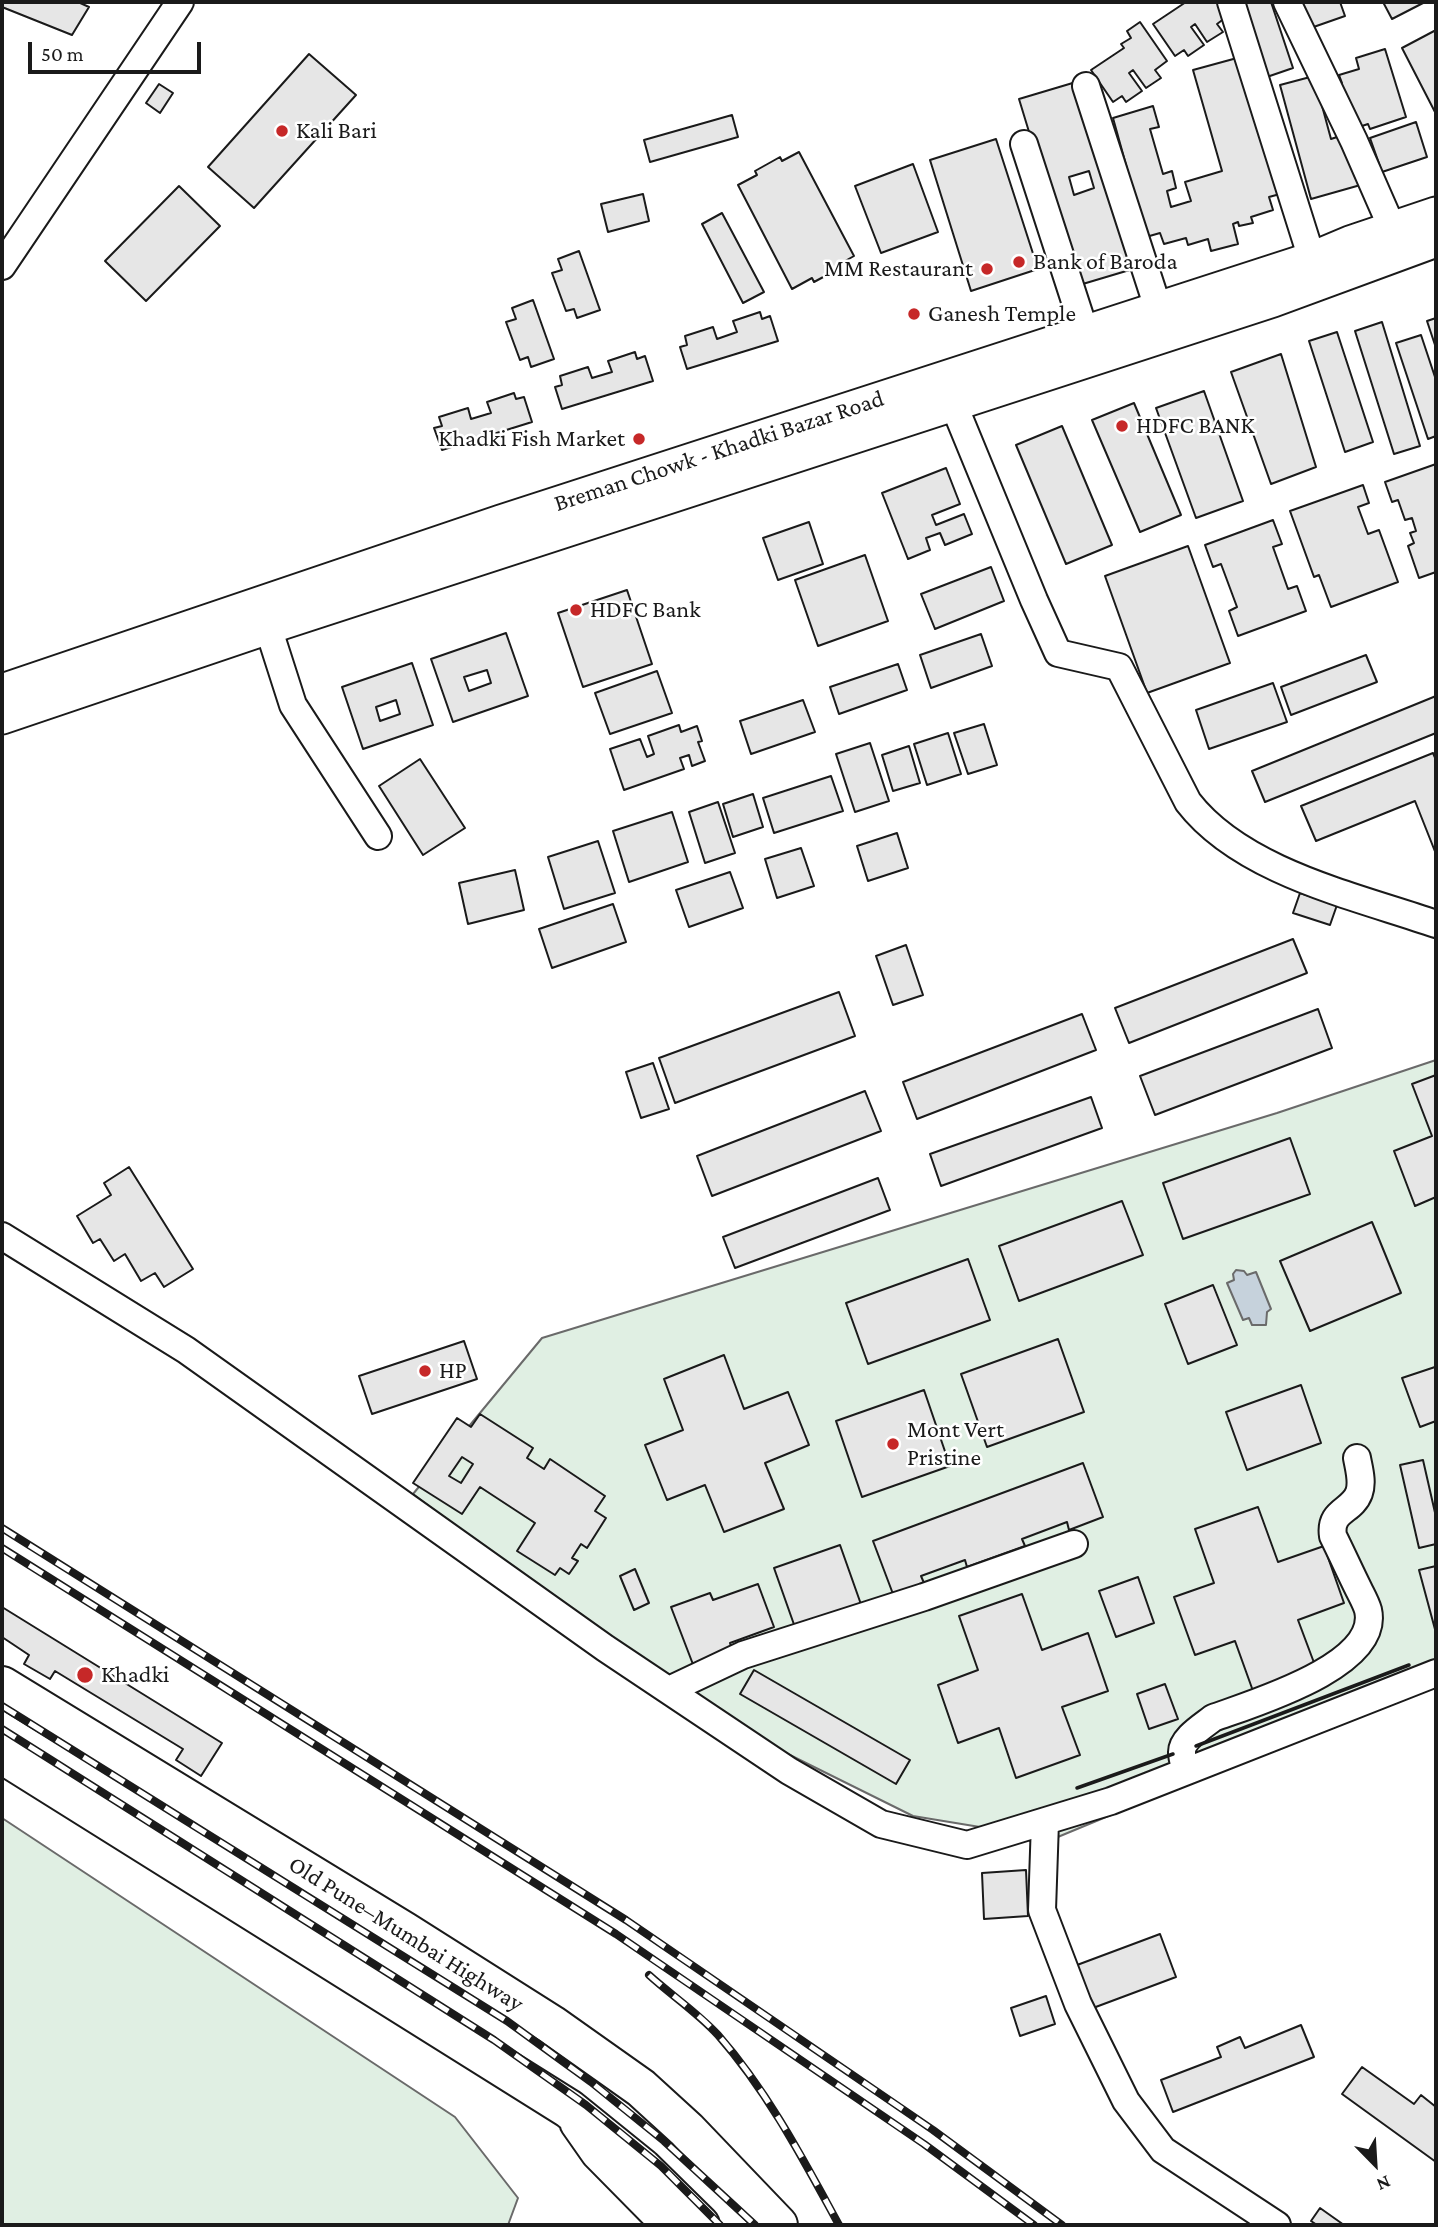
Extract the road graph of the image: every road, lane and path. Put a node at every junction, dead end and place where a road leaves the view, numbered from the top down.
1 (180, 2) edge
2 (1231, 2) edge
3 (1287, 2) edge
4 (1086, 86) dead end
5 (1024, 144) dead end
6 (1436, 214) edge
7 (1393, 230) junction
8 (1436, 240) edge
9 (1355, 254) junction
10 (1312, 259) junction
11 (2, 267) edge
12 (1158, 308) junction
13 (1085, 332) junction
14 (948, 391) junction
15 (268, 627) junction
16 (2, 691) edge
17 (2, 717) edge
18 (378, 836) dead end
19 (1436, 924) edge
20 (2, 1236) edge
21 (1357, 1458) dead end
22 (1074, 1544) dead end
23 (1436, 1672) edge
24 (2, 1686) edge
25 (668, 1690) junction
26 (2, 1754) edge
27 (1186, 1771) junction
28 (1045, 1822) junction
29 (569, 2109) junction
30 (664, 2225) edge
31 (700, 2225) edge
32 (778, 2225) edge
33 (1277, 2225) edge

1 - 11 street
2 - 10 street
3 - 7 street
4 - 12 street
5 - 13 street
6 - 7 main road, Breman Chowk - Khadki Bazar Road
7 - 9 main road, Breman Chowk - Khadki Bazar Road
8 - 9 main road, Breman Chowk - Khadki Bazar Road
9 - 10 main road, Breman Chowk - Khadki Bazar Road
9 - 14 main road, Breman Chowk - Khadki Bazar Road
10 - 12 main road, Breman Chowk - Khadki Bazar Road
12 - 13 main road, Breman Chowk - Khadki Bazar Road
13 - 14 main road, Breman Chowk - Khadki Bazar Road
14 - 15 main road, Breman Chowk - Khadki Bazar Road
14 - 16 main road, Breman Chowk - Khadki Bazar Road
14 - 19 street
15 - 17 main road, Breman Chowk - Khadki Bazar Road
15 - 18 street
20 - 25 street
21 - 27 street
22 - 25 street
23 - 27 street
24 - 32 highway, Old Pune–Mumbai Highway
25 - 28 street
26 - 29 highway
27 - 28 street
28 - 33 street
29 - 30 street
29 - 31 highway

